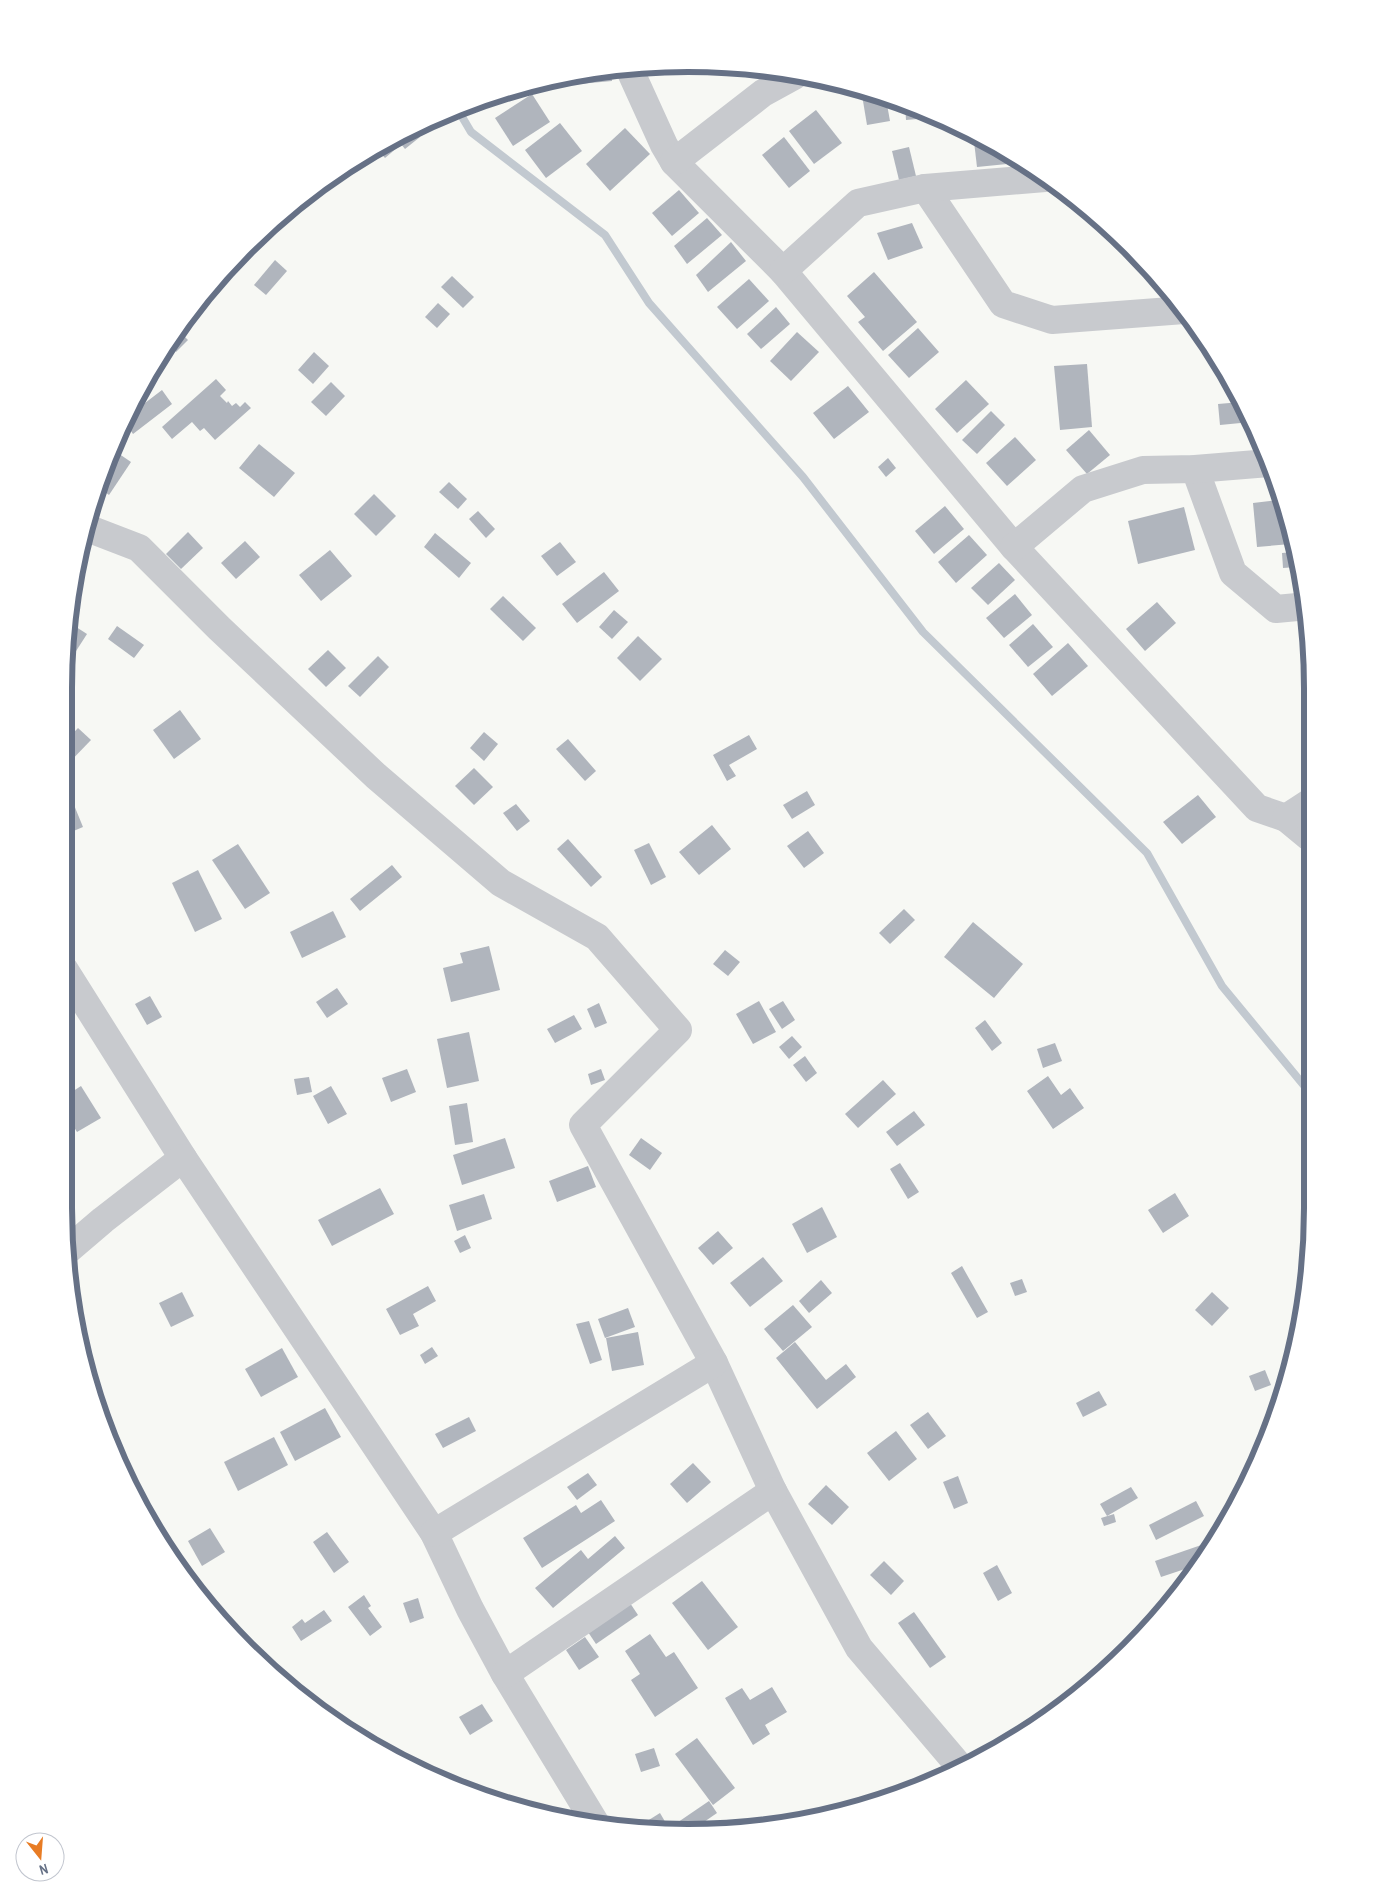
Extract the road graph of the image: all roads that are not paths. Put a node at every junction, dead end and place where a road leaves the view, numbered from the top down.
1 (632, 76) edge
2 (786, 81) edge
3 (674, 162) junction
4 (1035, 179) edge
5 (925, 188) junction
6 (782, 271) junction
7 (1174, 311) edge
8 (1262, 464) edge
9 (1195, 469) junction
10 (93, 530) edge
11 (1014, 548) junction
12 (1299, 607) edge
13 (1304, 806) edge
14 (1286, 818) junction
15 (1304, 833) edge
16 (72, 982) edge
17 (183, 1158) junction
18 (74, 1244) edge
19 (714, 1363) junction
20 (773, 1491) junction
21 (434, 1533) junction
22 (505, 1674) junction
23 (957, 1763) edge
24 (591, 1817) edge

1 - 3 street
2 - 3 street
3 - 6 street
4 - 5 street
5 - 6 street
5 - 7 street
6 - 11 street
8 - 9 street
9 - 11 street
9 - 12 street
10 - 19 street
11 - 14 street
13 - 14 street
14 - 15 street
16 - 17 street
17 - 18 street
17 - 21 street
19 - 20 street
19 - 21 street
20 - 22 street
20 - 23 street
21 - 22 street
22 - 24 street

